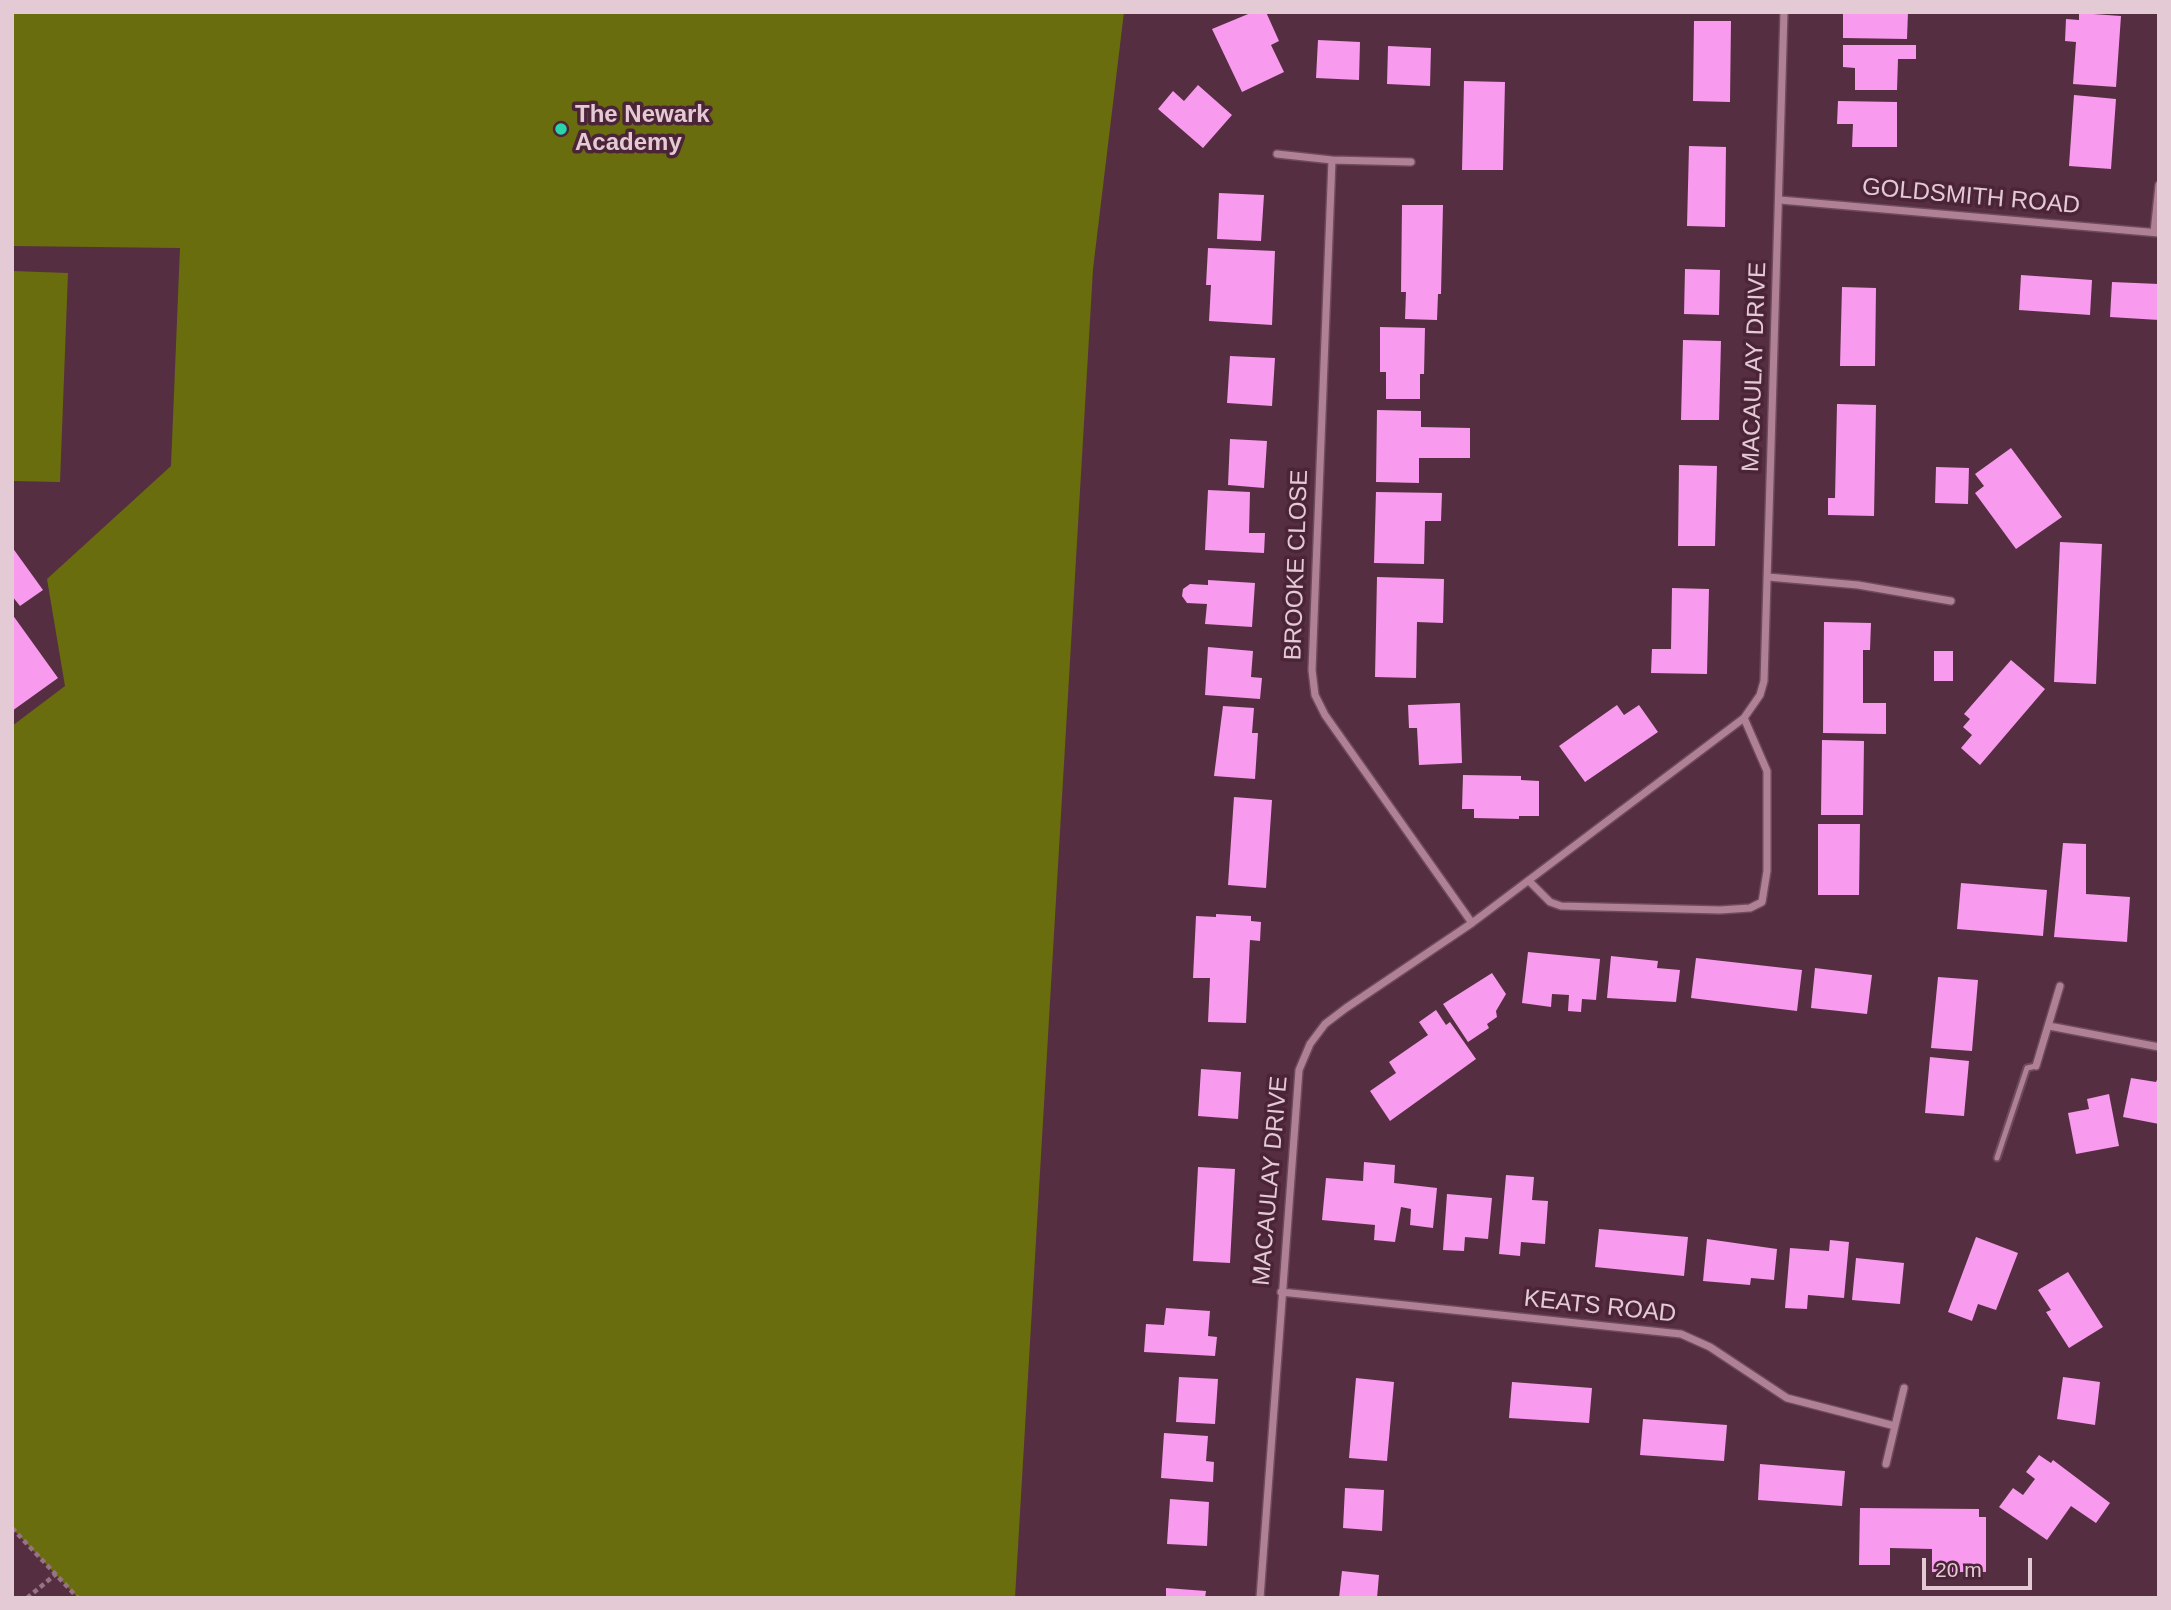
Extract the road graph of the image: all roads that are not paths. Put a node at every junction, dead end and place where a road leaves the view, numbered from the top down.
1 (1784, 12) edge
2 (1276, 154) dead end
3 (1332, 160) junction
4 (1411, 162) dead end
5 (2159, 185) edge
6 (1780, 200) junction
7 (2157, 233) edge
8 (1768, 577) junction
9 (1951, 601) dead end
10 (1744, 718) junction
11 (1529, 881) junction
12 (1472, 923) junction
13 (2060, 986) dead end
14 (2049, 1026) junction
15 (2159, 1047) edge
16 (2036, 1066) joint
17 (1997, 1158) dead end
18 (1281, 1292) junction
19 (1904, 1388) dead end
20 (1895, 1426) junction
21 (1886, 1465) dead end
22 (1260, 1598) edge

1 - 6 street, MACAULAY DRIVE
2 - 3 street
3 - 4 street
3 - 12 street, BROOKE CLOSE
5 - 7 street
6 - 7 street, GOLDSMITH ROAD
6 - 8 street, MACAULAY DRIVE
8 - 9 street
8 - 10 street, MACAULAY DRIVE
10 - 11 street, MACAULAY DRIVE
10 - 11 street
11 - 12 street, MACAULAY DRIVE
12 - 18 street, MACAULAY DRIVE
13 - 14 street
14 - 15 street
14 - 16 street
16 - 17 lane
18 - 20 street, KEATS ROAD
18 - 22 street, MACAULAY DRIVE
19 - 20 street
20 - 21 street

